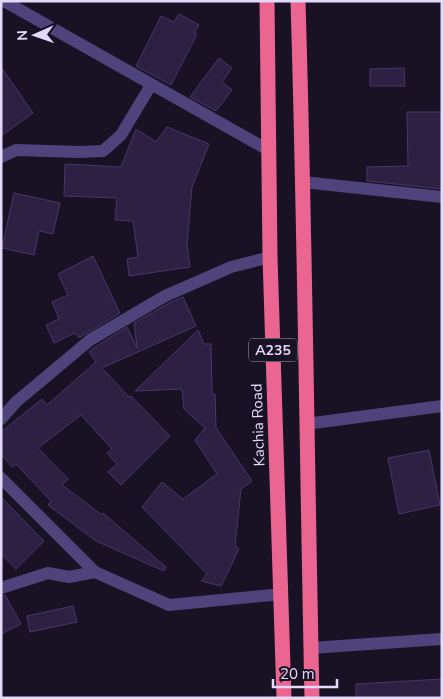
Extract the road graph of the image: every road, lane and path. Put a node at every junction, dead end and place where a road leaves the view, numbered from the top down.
1 (4, 1) edge
2 (267, 1) edge
3 (298, 1) edge
4 (151, 85) junction
5 (270, 151) junction
6 (1, 157) edge
7 (303, 182) junction
8 (442, 197) edge
9 (270, 257) junction
10 (442, 406) edge
11 (1, 419) edge
12 (306, 424) junction
13 (1, 478) edge
14 (95, 572) junction
15 (1, 588) edge
16 (282, 594) junction
17 (442, 639) edge
18 (311, 648) junction
19 (284, 698) edge
20 (312, 698) edge

1 - 4 street
2 - 5 highway, Kachia Road / A235
3 - 7 highway, A235
4 - 5 street
4 - 6 street
5 - 9 highway, Kachia Road / A235
7 - 8 street
7 - 12 highway, A235
9 - 11 street
9 - 16 highway, Kachia Road / A235
10 - 12 street
12 - 18 highway, A235
13 - 14 street
14 - 15 street
14 - 16 street
16 - 19 highway, Kachia Road / A235
17 - 18 street
18 - 20 highway, A235

